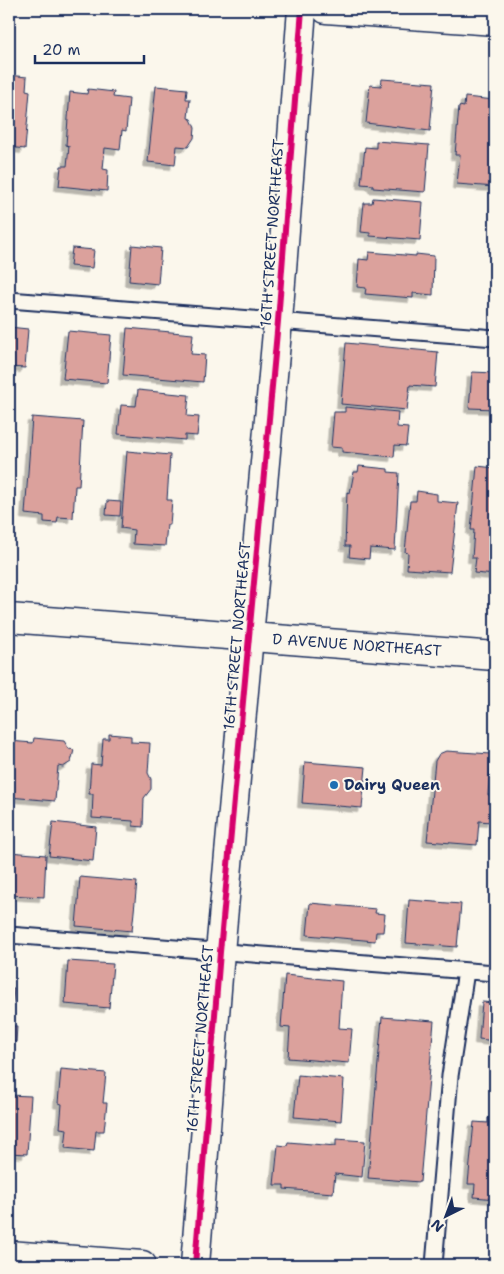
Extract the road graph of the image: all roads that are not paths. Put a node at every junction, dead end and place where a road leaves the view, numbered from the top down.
1 (302, 9) edge
2 (326, 9) edge
3 (495, 21) edge
4 (9, 300) edge
5 (278, 321) junction
6 (495, 338) edge
7 (9, 618) edge
8 (250, 637) junction
9 (495, 656) edge
10 (9, 935) edge
11 (220, 952) junction
12 (466, 971) junction
13 (495, 973) edge
14 (9, 1255) edge
15 (142, 1265) edge
16 (195, 1265) edge
17 (434, 1265) edge

1 - 5 street, 16TH STREET NORTHEAST
2 - 3 street
4 - 5 lane
5 - 6 lane
5 - 8 street, 16TH STREET NORTHEAST
7 - 8 street, D AVENUE NORTHEAST
8 - 9 street, D AVENUE NORTHEAST
8 - 11 street, 16TH STREET NORTHEAST
10 - 11 lane
11 - 12 lane
11 - 16 street, 16TH STREET NORTHEAST
12 - 13 lane
12 - 17 lane
14 - 15 street

